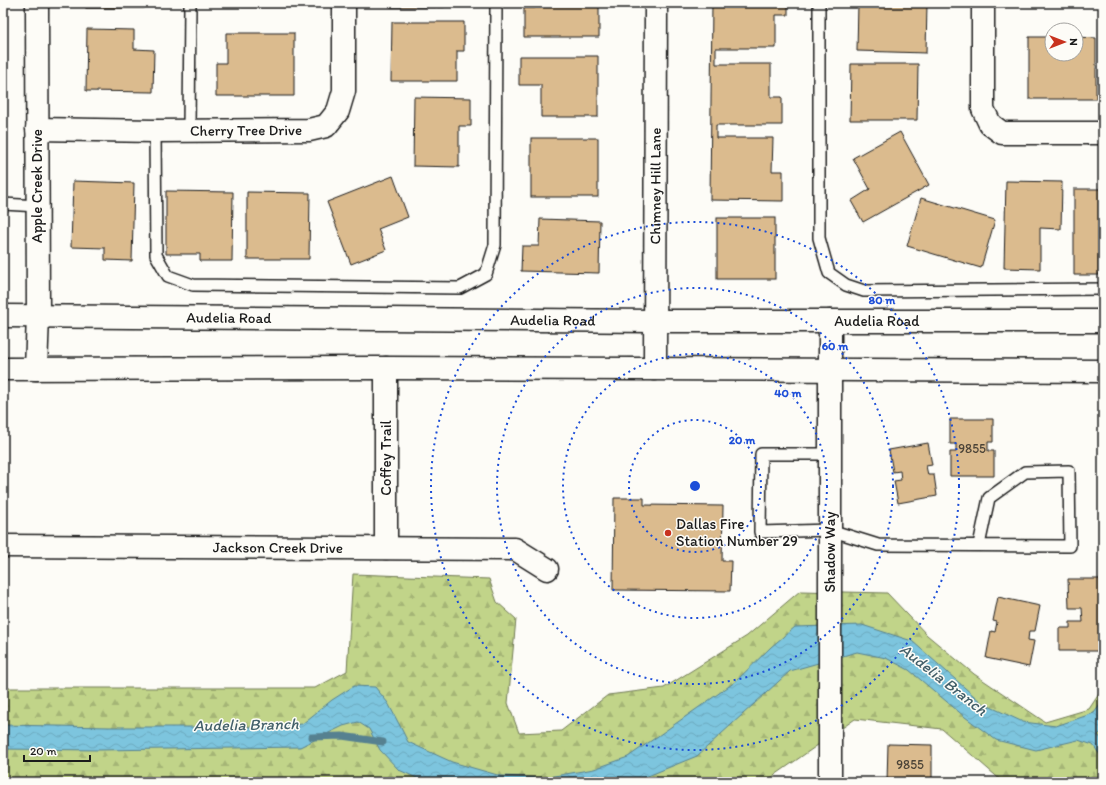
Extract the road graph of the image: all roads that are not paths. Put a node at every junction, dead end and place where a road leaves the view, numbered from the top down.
1 (37, 3) edge
2 (190, 3) edge
3 (344, 3) edge
4 (496, 3) edge
5 (656, 3) edge
6 (820, 3) edge
7 (983, 3) edge
8 (37, 129) junction
9 (155, 131) junction
10 (189, 131) junction
11 (1103, 132) edge
12 (3, 204) edge
13 (38, 206) junction
14 (1103, 289) edge
15 (3, 316) edge
16 (38, 316) junction
17 (655, 321) junction
18 (830, 321) junction
19 (1103, 321) edge
20 (386, 368) junction
21 (3, 370) edge
22 (36, 370) junction
23 (654, 370) junction
24 (830, 370) junction
25 (1103, 372) edge
26 (830, 454) junction
27 (830, 530) junction
28 (3, 546) edge
29 (979, 546) junction
30 (386, 548) junction
31 (548, 569) dead end
32 (830, 782) edge

1 - 8 street, Apple Creek Drive
2 - 10 lane
3 - 10 street, Cherry Tree Drive
4 - 9 lane
5 - 17 street, Chimney Hill Lane
6 - 14 lane
7 - 11 street
8 - 9 street, Cherry Tree Drive
8 - 13 street, Apple Creek Drive
9 - 10 street, Cherry Tree Drive
12 - 13 lane
13 - 16 street, Apple Creek Drive
15 - 16 street, Audelia Road
16 - 17 street, Audelia Road
16 - 22 street, Apple Creek Drive
17 - 18 street, Audelia Road
17 - 23 street, Chimney Hill Lane
18 - 19 street, Audelia Road
18 - 24 street, Shadow Way
20 - 22 street
20 - 23 street
20 - 30 street, Coffey Trail
21 - 22 street
23 - 24 street
24 - 25 street
24 - 26 street, Shadow Way
26 - 27 street, Shadow Way
26 - 27 lane
27 - 29 lane
27 - 32 street, Shadow Way
28 - 30 street, Jackson Creek Drive
29 - 29 lane
30 - 31 street, Jackson Creek Drive

